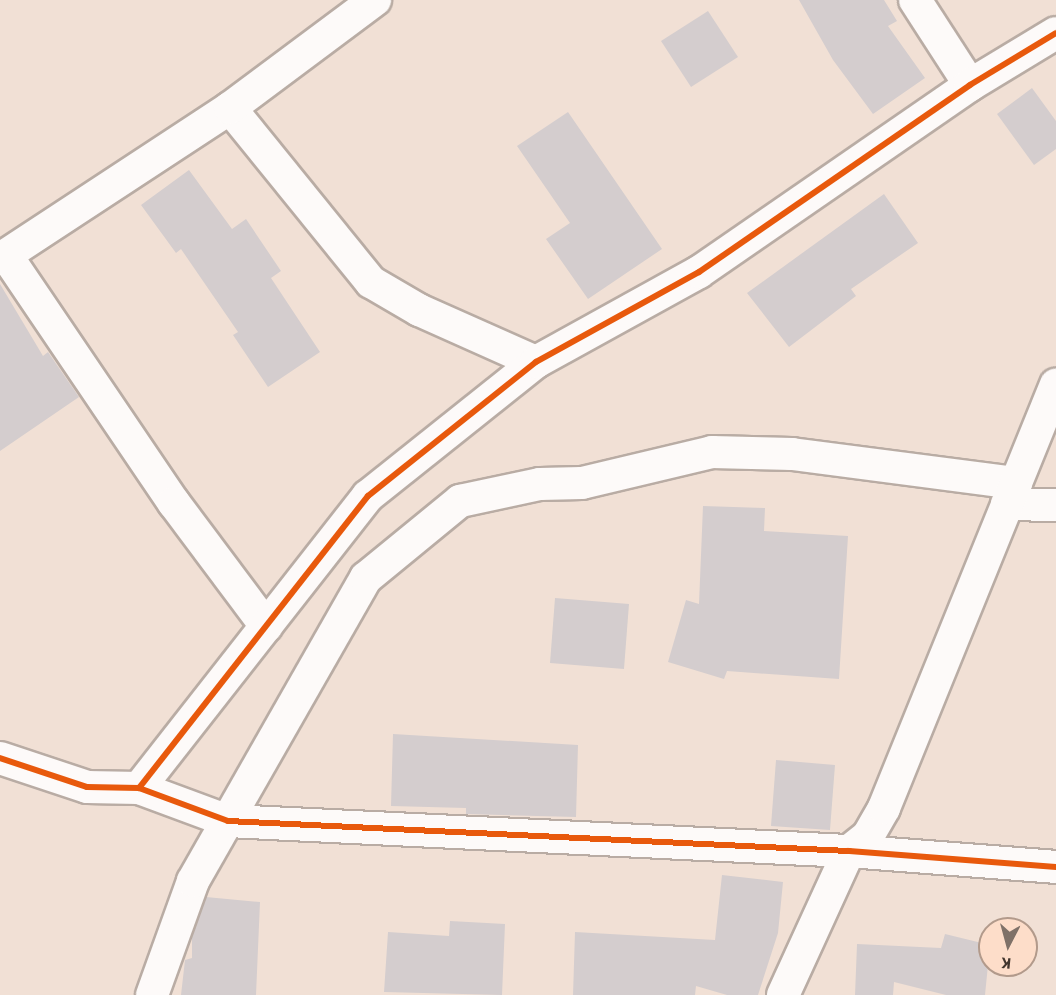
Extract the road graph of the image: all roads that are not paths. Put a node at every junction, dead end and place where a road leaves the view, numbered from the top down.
1 (375, 0) edge
2 (915, 0) edge
3 (1056, 33) edge
4 (970, 85) junction
5 (230, 108) junction
6 (3, 257) edge
7 (536, 362) junction
8 (1056, 385) edge
9 (1012, 494) junction
10 (1056, 505) edge
11 (266, 626) junction
12 (0, 758) edge
13 (139, 788) junction
14 (228, 821) junction
15 (849, 851) junction
16 (1056, 867) edge
17 (152, 995) edge
18 (783, 995) edge

1 - 5 street
2 - 4 street
3 - 4 street
4 - 7 street
5 - 6 street
5 - 7 street
6 - 11 street
7 - 11 street
8 - 9 street
9 - 10 street
9 - 14 street
9 - 15 street
11 - 13 street
12 - 13 street
13 - 14 street
14 - 15 street
14 - 17 street
15 - 16 street
15 - 18 street

